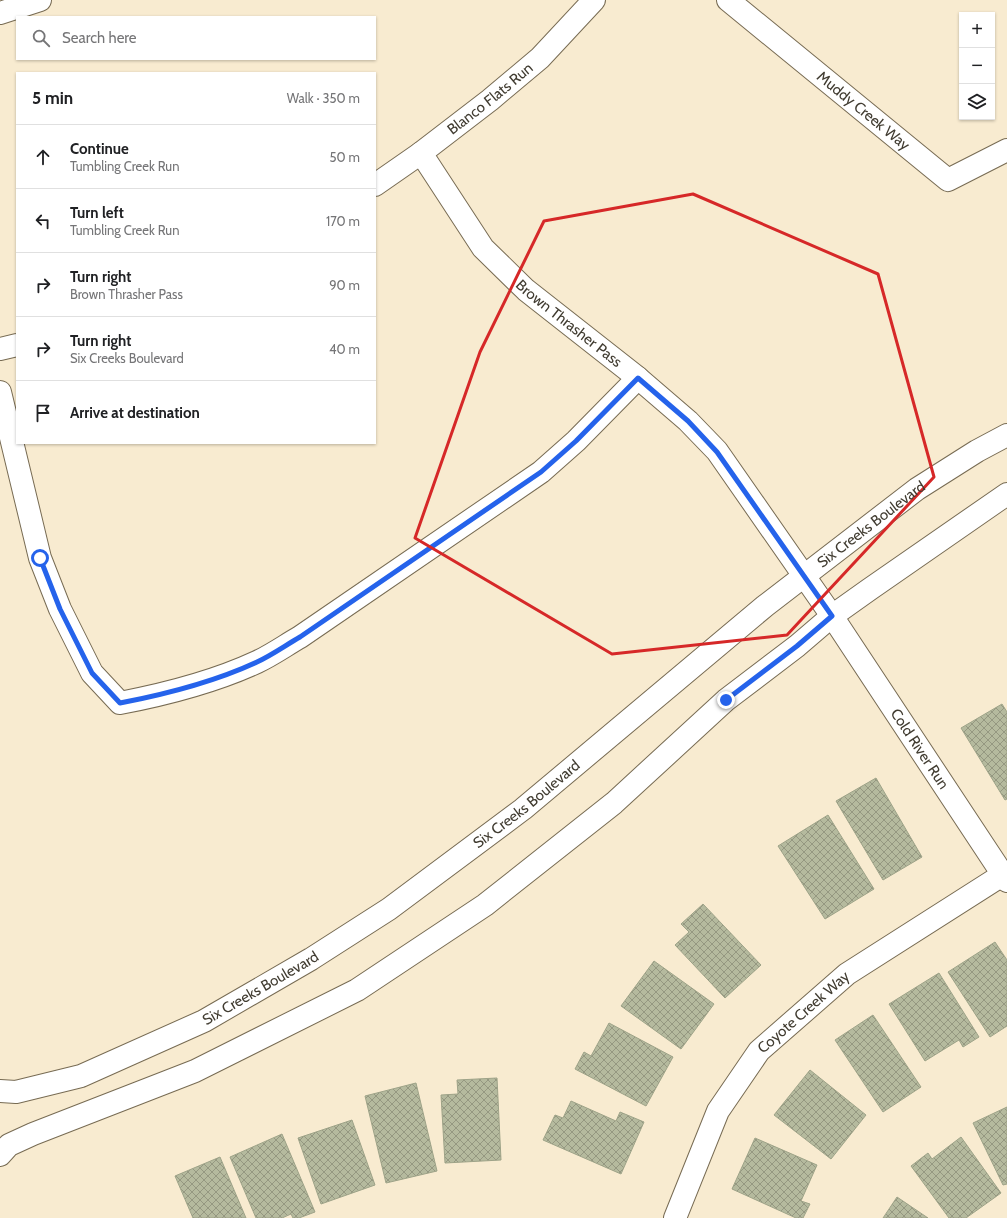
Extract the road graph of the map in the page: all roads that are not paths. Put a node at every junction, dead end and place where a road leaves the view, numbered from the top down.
1 (40, 0) edge
2 (594, 0) edge
3 (728, 0) edge
4 (0, 14) edge
5 (1007, 150) edge
6 (421, 154) junction
7 (376, 184) edge
8 (16, 345) edge
9 (0, 349) edge
10 (638, 378) junction
11 (0, 392) edge
12 (1007, 435) edge
13 (1007, 494) edge
14 (804, 577) junction
15 (832, 616) junction
16 (1006, 876) edge
17 (0, 1091) edge
18 (0, 1155) edge
19 (675, 1218) edge

1 - 4 street
2 - 6 street, Blanco Flats Run
3 - 5 street, Muddy Creek Way
6 - 7 street, Blanco Flats Run
6 - 10 street, Brown Thrasher Pass
8 - 9 street
10 - 11 street
10 - 14 street, Brown Thrasher Pass
12 - 14 street, Six Creeks Boulevard
13 - 15 street
14 - 15 street, Brown Thrasher Pass
14 - 17 street, Six Creeks Boulevard
15 - 16 street, Cold River Run
15 - 18 street
16 - 19 street, Coyote Creek Way

